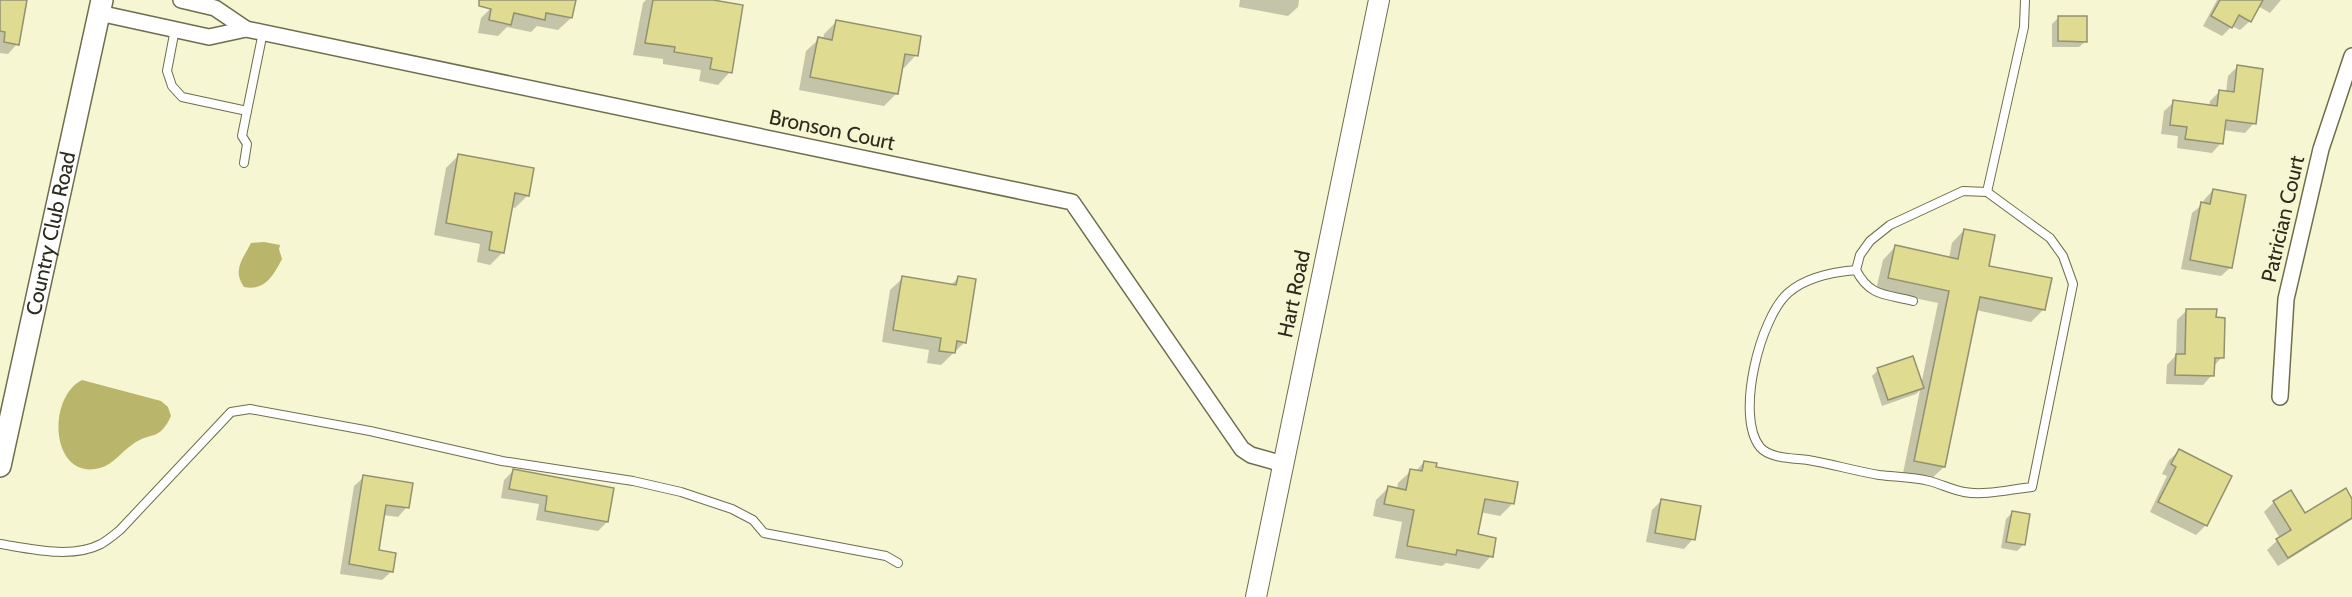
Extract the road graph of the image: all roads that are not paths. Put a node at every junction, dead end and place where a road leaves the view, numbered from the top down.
1 (181, 0) edge
2 (1379, 0) edge
3 (2025, 0) edge
4 (101, 7) edge
5 (174, 29) junction
6 (246, 29) junction
7 (263, 32) junction
8 (2352, 56) edge
9 (247, 111) junction
10 (244, 163) dead end
11 (1987, 192) junction
12 (1856, 270) junction
13 (1913, 301) dead end
14 (2280, 397) dead end
15 (1283, 464) junction
16 (0, 466) edge
17 (0, 544) edge
18 (898, 563) dead end
19 (1256, 597) edge

1 - 6 street, Bronson Court
2 - 15 street, Hart Road
3 - 11 lane
4 - 5 street, Bronson Court
4 - 16 main road, Country Club Road
5 - 6 street, Bronson Court
5 - 9 lane
6 - 7 street, Bronson Court
7 - 9 lane
7 - 15 street, Bronson Court
8 - 14 street, Patrician Court
9 - 10 lane
11 - 12 lane
11 - 12 lane
12 - 13 lane
15 - 19 street, Hart Road
17 - 18 lane

